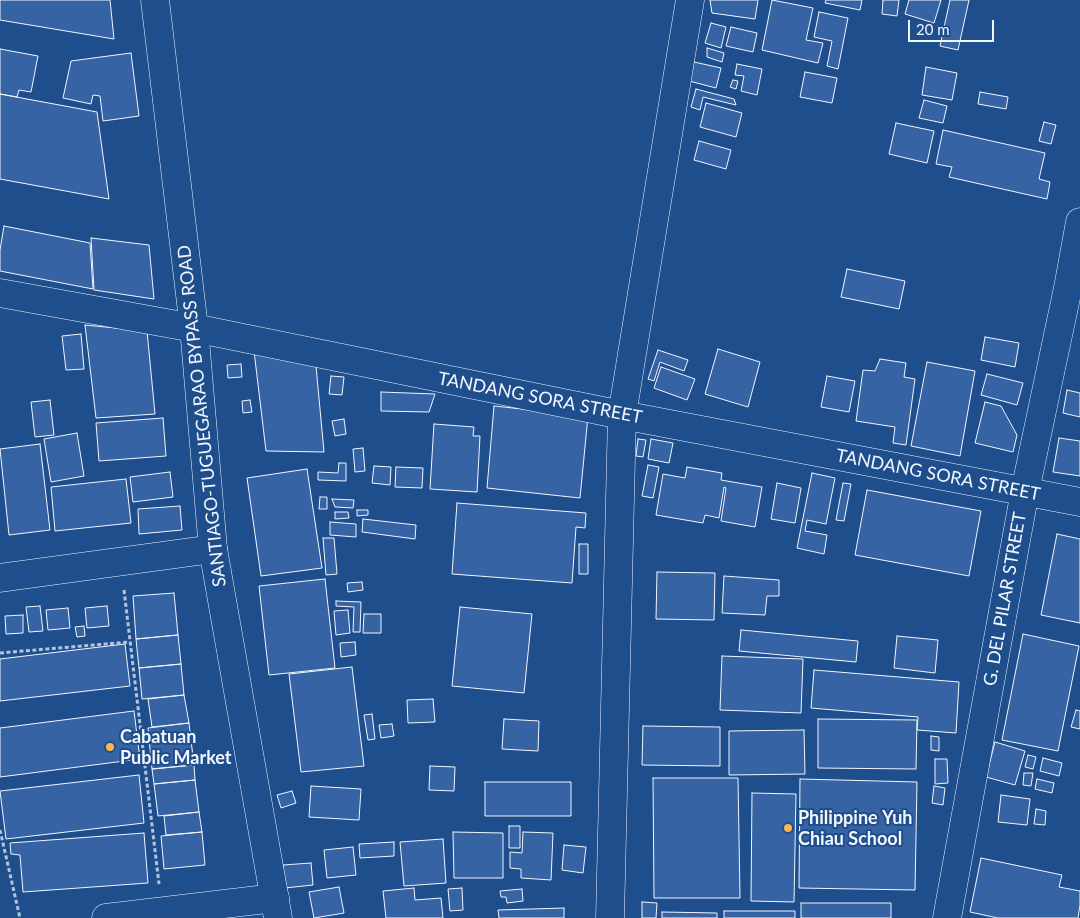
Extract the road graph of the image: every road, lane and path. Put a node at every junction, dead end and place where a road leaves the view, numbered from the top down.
1 (155, 0) edge
2 (690, 0) edge
3 (1080, 222) edge
4 (0, 293) edge
5 (194, 328) junction
6 (622, 415) junction
7 (1025, 491) junction
8 (1080, 502) edge
9 (213, 549) junction
10 (120, 560) junction
11 (0, 578) edge
12 (129, 642) junction
13 (0, 653) edge
14 (0, 830) edge
15 (276, 908) edge
16 (163, 912) junction
17 (20, 918) edge
18 (106, 918) edge
19 (610, 918) edge
20 (947, 918) edge

1 - 5 main road, SANTIAGO-TUGUEGARAO BYPASS ROAD
2 - 6 main road
3 - 7 main road, G. DEL PILAR STREET
4 - 5 main road, TANDANG SORA STREET
5 - 6 main road, TANDANG SORA STREET
5 - 9 main road, SANTIAGO-TUGUEGARAO BYPASS ROAD
6 - 7 main road, TANDANG SORA STREET
6 - 19 main road
7 - 8 main road, TANDANG SORA STREET
7 - 20 main road, G. DEL PILAR STREET
9 - 10 main road
9 - 15 main road, SANTIAGO-TUGUEGARAO BYPASS ROAD
10 - 11 main road
10 - 12 path
12 - 13 path
12 - 16 path
14 - 17 path
15 - 16 main road
16 - 18 main road

